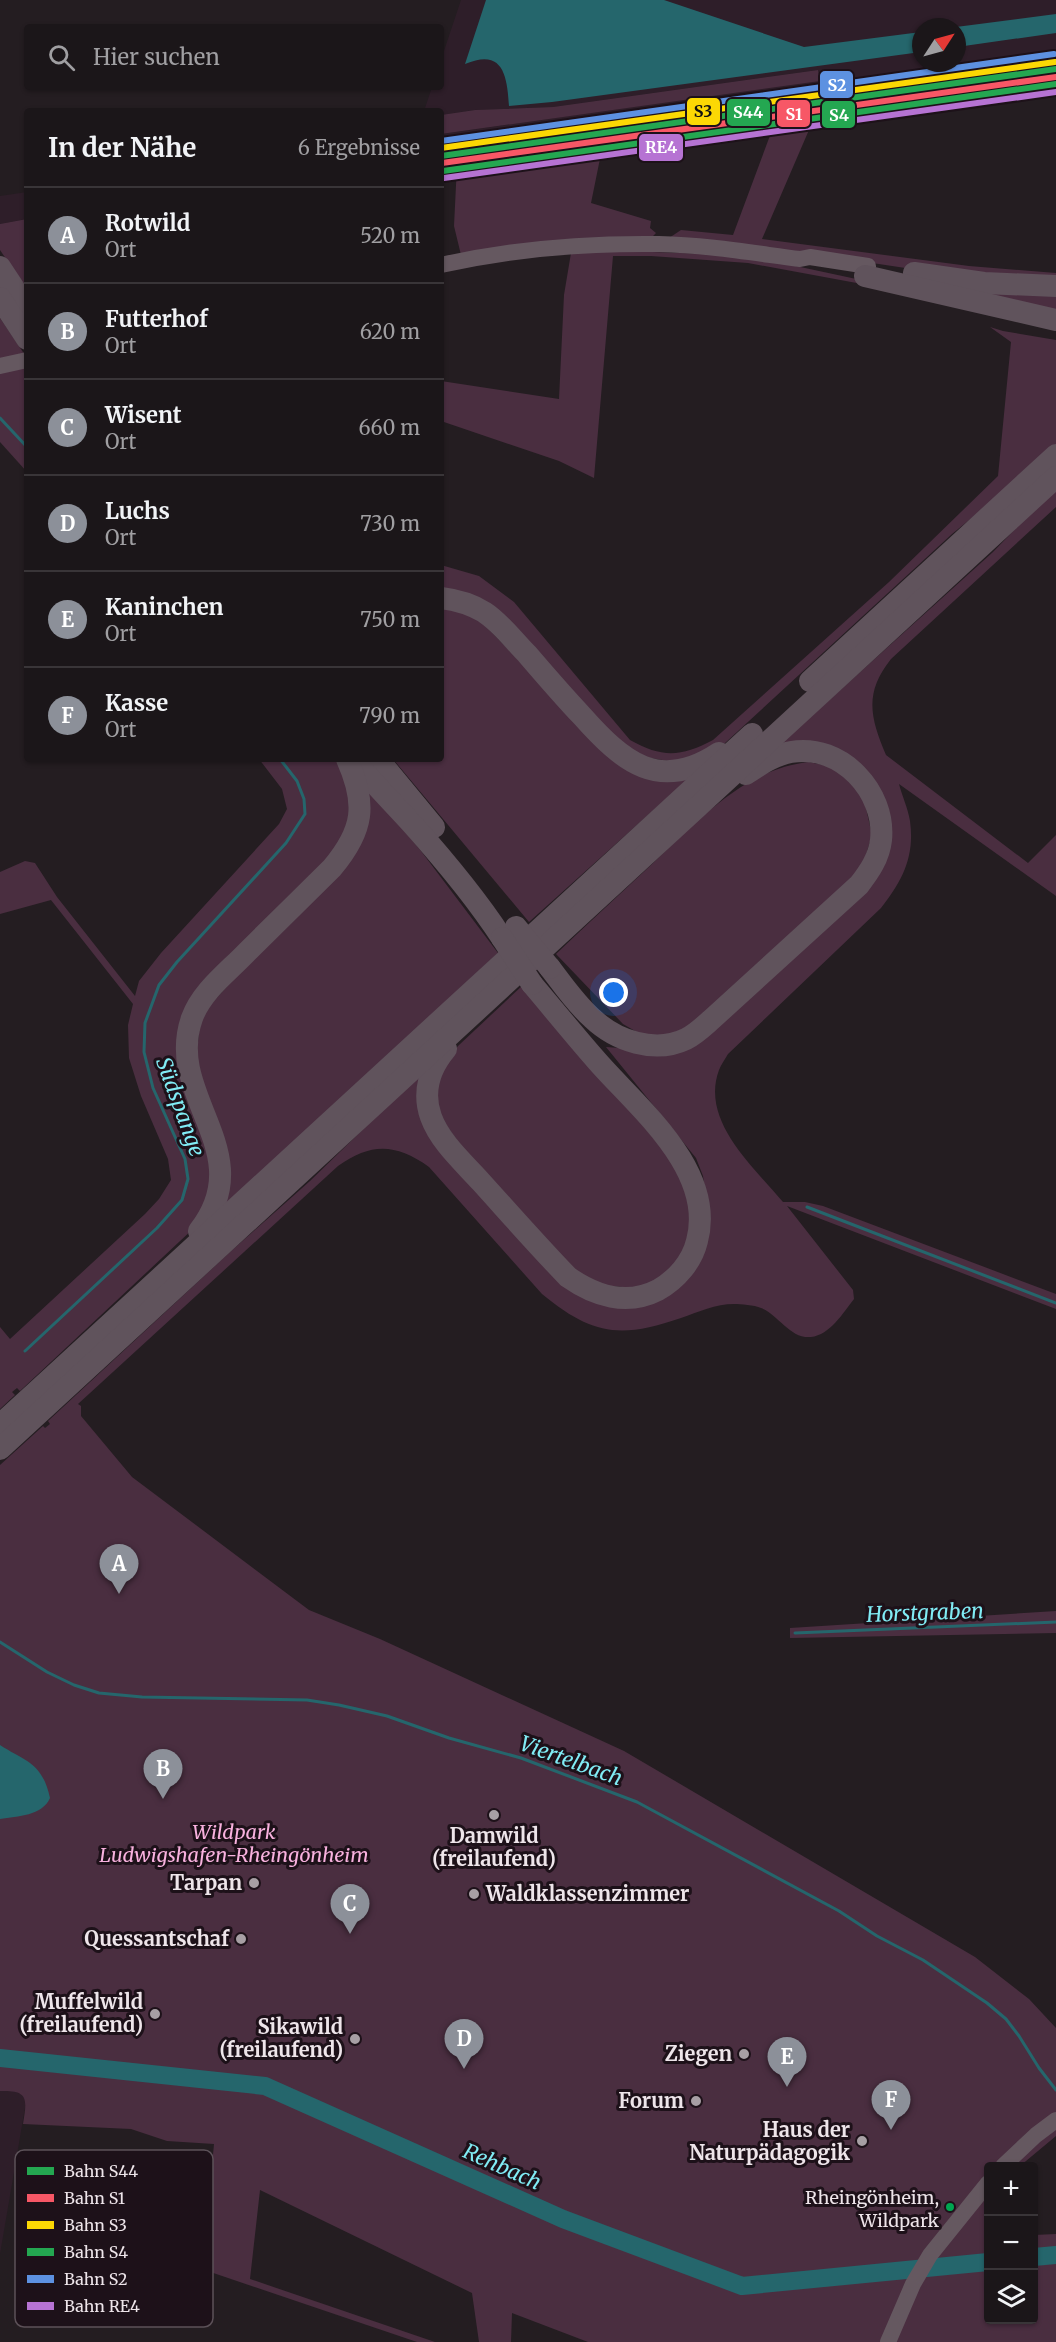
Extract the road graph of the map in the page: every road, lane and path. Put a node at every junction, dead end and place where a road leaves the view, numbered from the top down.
1 (444, 264) edge
2 (0, 267) edge
3 (866, 271) junction
4 (1056, 286) edge
5 (0, 298) edge
6 (24, 303) edge
7 (1056, 320) edge
8 (24, 334) edge
9 (24, 361) edge
10 (0, 366) edge
11 (1056, 455) edge
12 (1056, 477) edge
13 (444, 599) edge
14 (759, 728) junction
15 (348, 762) edge
16 (355, 762) edge
17 (380, 762) edge
18 (718, 788) junction
19 (509, 932) junction
20 (471, 1017) junction
21 (172, 1266) junction
22 (0, 1425) edge
23 (0, 1449) edge
24 (1056, 2120) edge
25 (1007, 2162) edge
26 (984, 2188) edge
27 (888, 2342) edge

1 - 3 main road
2 - 6 highway
3 - 4 highway
3 - 7 highway
5 - 8 highway
9 - 10 main road
11 - 14 highway
12 - 18 highway
13 - 14 highway
14 - 21 highway
15 - 21 highway
16 - 19 highway
17 - 19 highway
18 - 19 highway, bridge
18 - 20 highway
19 - 20 highway, bridge
20 - 23 highway
21 - 22 highway
24 - 25 main road
26 - 27 main road

